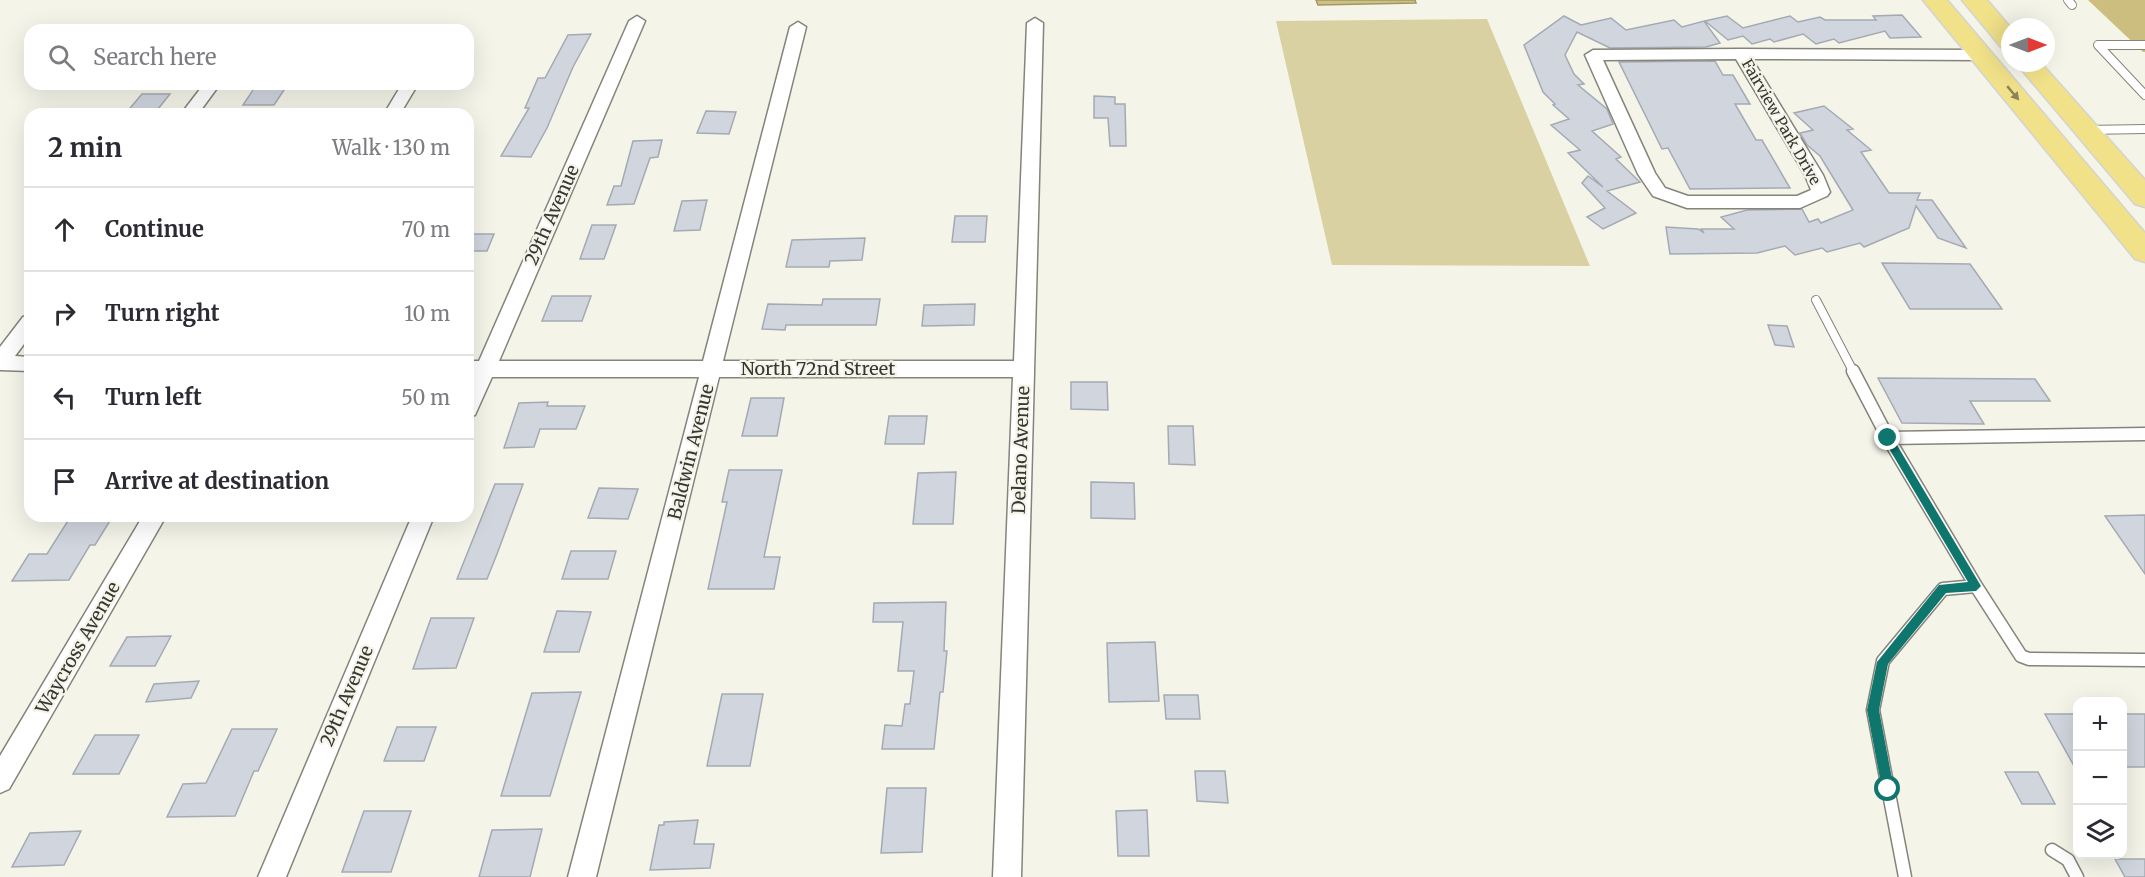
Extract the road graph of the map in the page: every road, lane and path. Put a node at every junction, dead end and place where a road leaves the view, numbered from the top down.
1 (1935, 0) edge
2 (1952, 0) edge
3 (1980, 8) edge
4 (637, 21) dead end
5 (1035, 22) dead end
6 (798, 27) dead end
7 (2001, 32) edge
8 (2145, 45) edge
9 (1741, 54) junction
10 (1981, 55) junction
11 (2036, 72) edge
12 (207, 90) edge
13 (406, 90) edge
14 (2145, 95) edge
15 (194, 108) edge
16 (396, 108) edge
17 (2086, 129) junction
18 (2145, 129) edge
19 (2140, 187) edge
20 (2145, 252) edge
21 (1816, 300) dead end
22 (24, 330) edge
23 (0, 362) edge
24 (24, 364) edge
25 (476, 369) edge
26 (712, 369) junction
27 (1024, 369) junction
28 (2145, 434) edge
29 (1888, 438) junction
30 (151, 522) edge
31 (420, 522) edge
32 (1976, 586) junction
33 (2145, 660) edge
34 (0, 780) edge
35 (2052, 850) dead end
36 (272, 877) edge
37 (582, 877) edge
38 (1007, 877) edge
39 (1905, 877) edge
40 (2077, 877) edge

1 - 10 main road
2 - 3 main road
3 - 7 main road
4 - 25 street, 29th Avenue
5 - 27 street, Delano Avenue
6 - 26 street, Baldwin Avenue
8 - 14 lane
9 - 9 street, Fairview Park Drive
9 - 10 street, Fairview Park Drive
10 -> 20 main road
11 - 17 main road
12 - 15 street
13 - 16 street
17 - 18 lane
17 - 19 main road
21 - 29 lane
22 - 23 street
23 - 24 street
25 - 26 street, North 72nd Street
26 - 27 street, North 72nd Street
26 - 37 street, Baldwin Avenue
27 - 38 street, Delano Avenue
28 - 29 lane
29 - 32 lane
30 - 34 street, Waycross Avenue
31 - 36 street, 29th Avenue
32 - 33 lane
32 - 39 lane
35 - 40 lane

